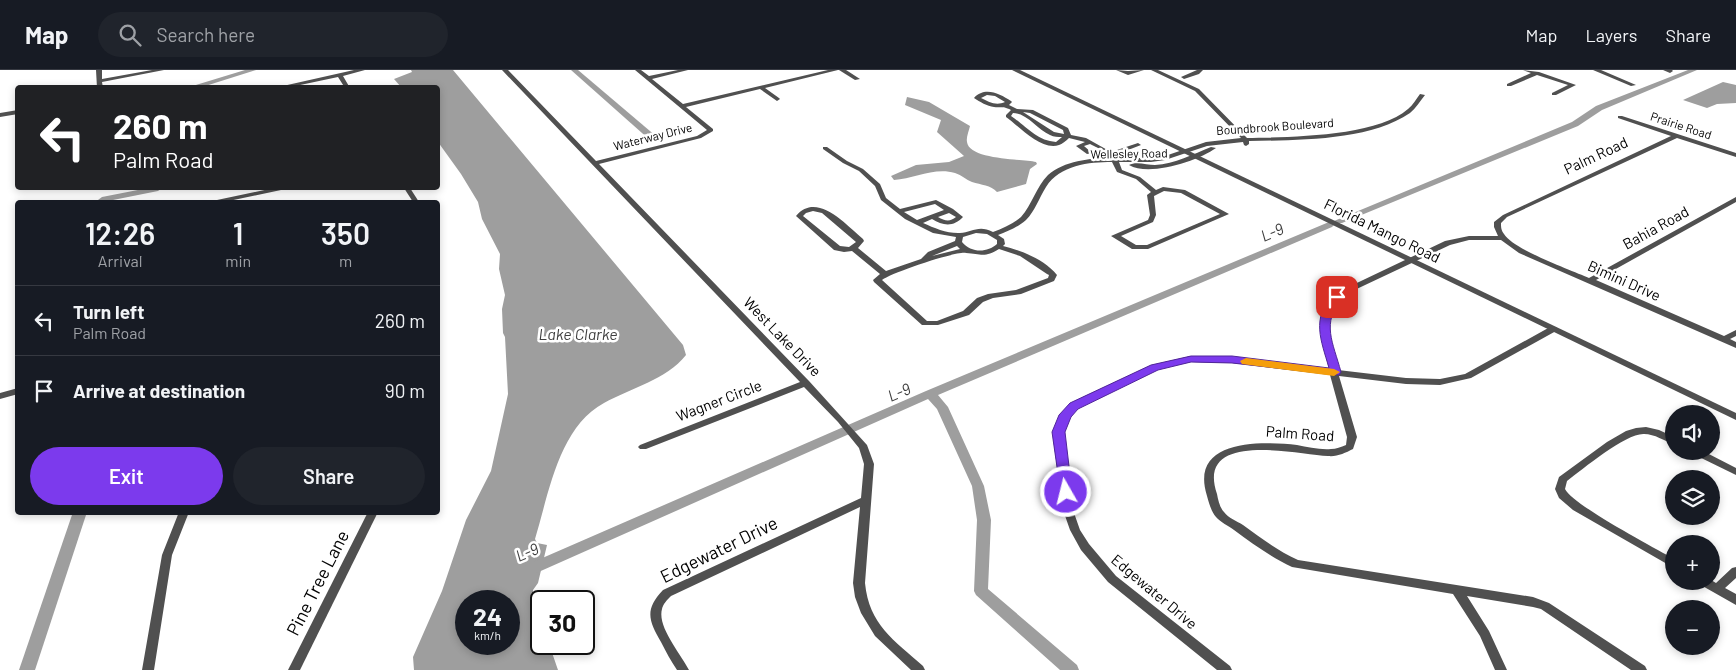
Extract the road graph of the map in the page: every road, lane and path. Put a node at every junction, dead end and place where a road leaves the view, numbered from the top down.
1 (99, 70) edge
2 (161, 70) edge
3 (362, 70) edge
4 (505, 70) edge
5 (638, 70) edge
6 (685, 70) edge
7 (835, 70) edge
8 (842, 70) edge
9 (1015, 70) edge
10 (1119, 70) edge
11 (1141, 70) edge
12 (1154, 70) edge
13 (1200, 70) edge
14 (1526, 70) edge
15 (1596, 70) edge
16 (1537, 73) junction
17 (340, 75) junction
18 (1184, 77) dead end
19 (648, 78) junction
20 (858, 79) dead end
21 (100, 81) junction
22 (100, 85) edge
23 (291, 85) edge
24 (346, 85) edge
25 (1509, 85) dead end
26 (1633, 85) dead end
27 (760, 88) junction
28 (1554, 94) dead end
29 (1422, 95) dead end
30 (777, 99) dead end
31 (1005, 105) junction
32 (683, 106) junction
33 (1016, 111) junction
34 (15, 112) edge
35 (0, 115) edge
36 (1620, 117) dead end
37 (1068, 136) junction
38 (1676, 136) junction
39 (1092, 142) junction
40 (1246, 142) junction
41 (1138, 145) dead end
42 (825, 148) dead end
43 (1184, 151) junction
44 (1089, 153) dead end
45 (1736, 155) edge
46 (1195, 156) junction
47 (1114, 159) junction
48 (594, 163) junction
49 (1062, 170) joint
50 (272, 190) edge
51 (1154, 191) junction
52 (1736, 199) edge
53 (225, 200) edge
54 (951, 210) junction
55 (899, 211) junction
56 (934, 217) junction
57 (916, 223) junction
58 (994, 234) junction
59 (1503, 238) junction
60 (959, 239) junction
61 (1000, 247) junction
62 (853, 248) junction
63 (966, 250) junction
64 (924, 260) junction
65 (1410, 260) junction
66 (886, 274) junction
67 (1589, 281) junction
68 (1553, 329) junction
69 (1736, 332) edge
70 (1724, 340) junction
71 (1736, 345) edge
72 (1335, 372) junction
73 (806, 383) junction
74 (15, 392) edge
75 (0, 396) edge
76 (1736, 417) edge
77 (1665, 437) edge
78 (856, 439) joint
79 (643, 447) dead end
80 (1712, 460) edge
81 (1736, 472) edge
82 (866, 500) junction
83 (183, 515) edge
84 (372, 515) edge
85 (1665, 559) edge
86 (1736, 571) edge
87 (1720, 586) edge
88 (1457, 590) junction
89 (1719, 590) edge
90 (1736, 600) edge
91 (148, 670) edge
92 (294, 670) edge
93 (683, 670) edge
94 (919, 670) edge
95 (1226, 670) edge
96 (1502, 670) edge
97 (1642, 670) edge

1 - 21 street
2 - 21 street
3 - 17 street
4 - 48 street, West Lake Drive
5 - 19 street, Waterway Drive
6 - 19 street
7 - 27 street
8 - 20 street
9 - 43 street, Florida Mango Road
10 - 11 street
12 - 40 street
13 - 18 street
14 - 16 street
15 - 26 street
16 - 25 street
16 - 28 street
17 - 23 street
17 - 24 street
19 - 32 street, Waterway Drive
21 - 22 street
27 - 30 street
27 - 32 street
29 - 40 street, Boundbrook Boulevard
31 - 31 street
31 - 33 street
32 - 48 street, Waterway Drive
33 - 37 street
33 - 37 street
33 - 37 street
34 - 35 street
36 - 38 street, Prairie Road
37 - 39 street
38 - 45 street, Prairie Road
38 - 59 street, Palm Road
39 - 44 street
39 - 47 street
40 - 43 street, Boundbrook Boulevard
40 - 46 street, Boundbrook Boulevard
41 - 47 street
42 - 55 street
43 - 46 street, Florida Mango Road
43 - 47 street, Wellesley Road
46 - 47 street, Wellesley Road
46 - 65 street, Florida Mango Road
47 - 49 street, Wellesley Road
47 - 51 street
48 - 73 street, West Lake Drive
49 - 58 street, Wellesley Road
50 - 53 street
51 - 51 street
52 - 67 street, Bahia Road
54 - 55 street
54 - 56 street
54 - 56 street
55 - 57 street
56 - 57 street
57 - 60 street
58 - 60 street
58 - 61 street
59 - 65 street, Palm Road
59 - 67 street, Bimini Drive
60 - 63 street
60 - 64 street
61 - 63 street
61 - 66 street
62 - 62 street
62 - 66 street
63 - 64 street
64 - 66 street
65 - 68 street, Florida Mango Road
65 - 72 street, Palm Road
67 - 70 street, Bimini Drive
68 - 72 street, Edgewater Drive
68 - 76 street, Florida Mango Road
69 - 70 street
70 - 71 street, Bimini Drive
72 - 88 street, Palm Road
72 - 95 street, Edgewater Drive
73 - 78 street, West Lake Drive
73 - 79 street, Wagner Circle
74 - 75 street
77 - 85 street
78 - 82 street, West Lake Drive
80 - 81 street
82 - 93 street, Edgewater Drive
82 - 94 street, West Lake Drive
83 - 91 street
84 - 92 street, Pine Tree Lane
86 - 87 street
88 - 96 street
88 - 97 street, Palm Road
89 - 90 street

